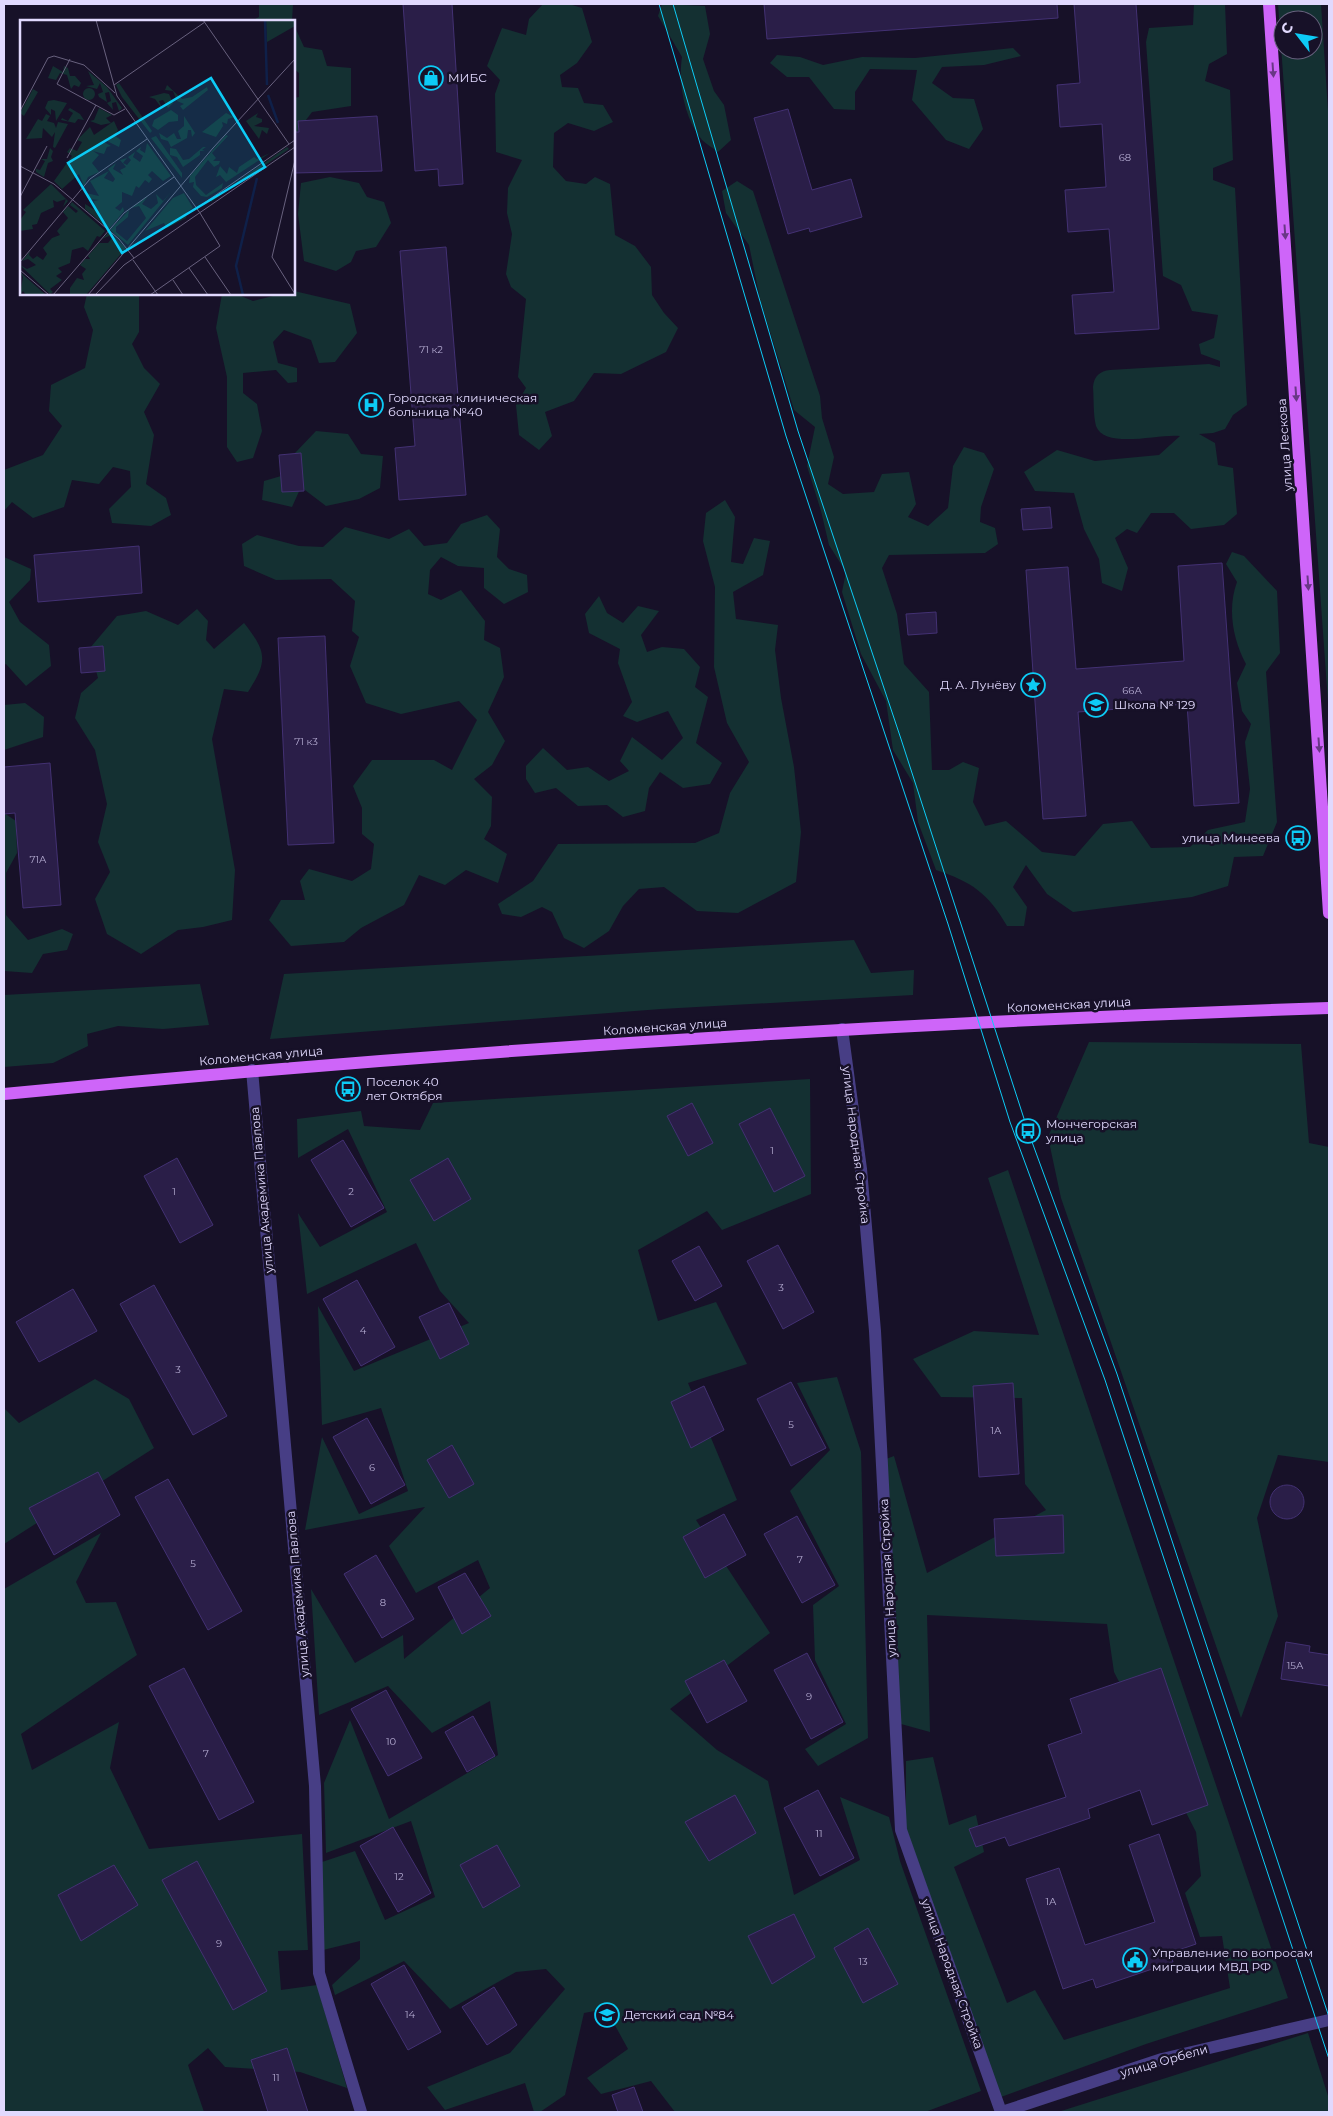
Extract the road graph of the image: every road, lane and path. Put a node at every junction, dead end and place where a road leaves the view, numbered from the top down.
1 (1269, 4) edge
2 (1328, 881) edge
3 (1329, 913) edge
4 (1329, 1008) edge
5 (842, 1029) junction
6 (252, 1070) junction
7 (4, 1094) edge
8 (1329, 2020) edge
9 (362, 2112) edge
10 (1001, 2112) edge

1 -> 2 main road, улица Лескова
2 - 3 main road, улица Лескова
4 - 5 main road, Коломенская улица
5 - 6 main road, Коломенская улица
5 - 10 street, улица Народная Стройка
6 - 7 main road, Коломенская улица
6 - 9 street, улица Академика Павлова
8 - 10 street, улица Орбели

